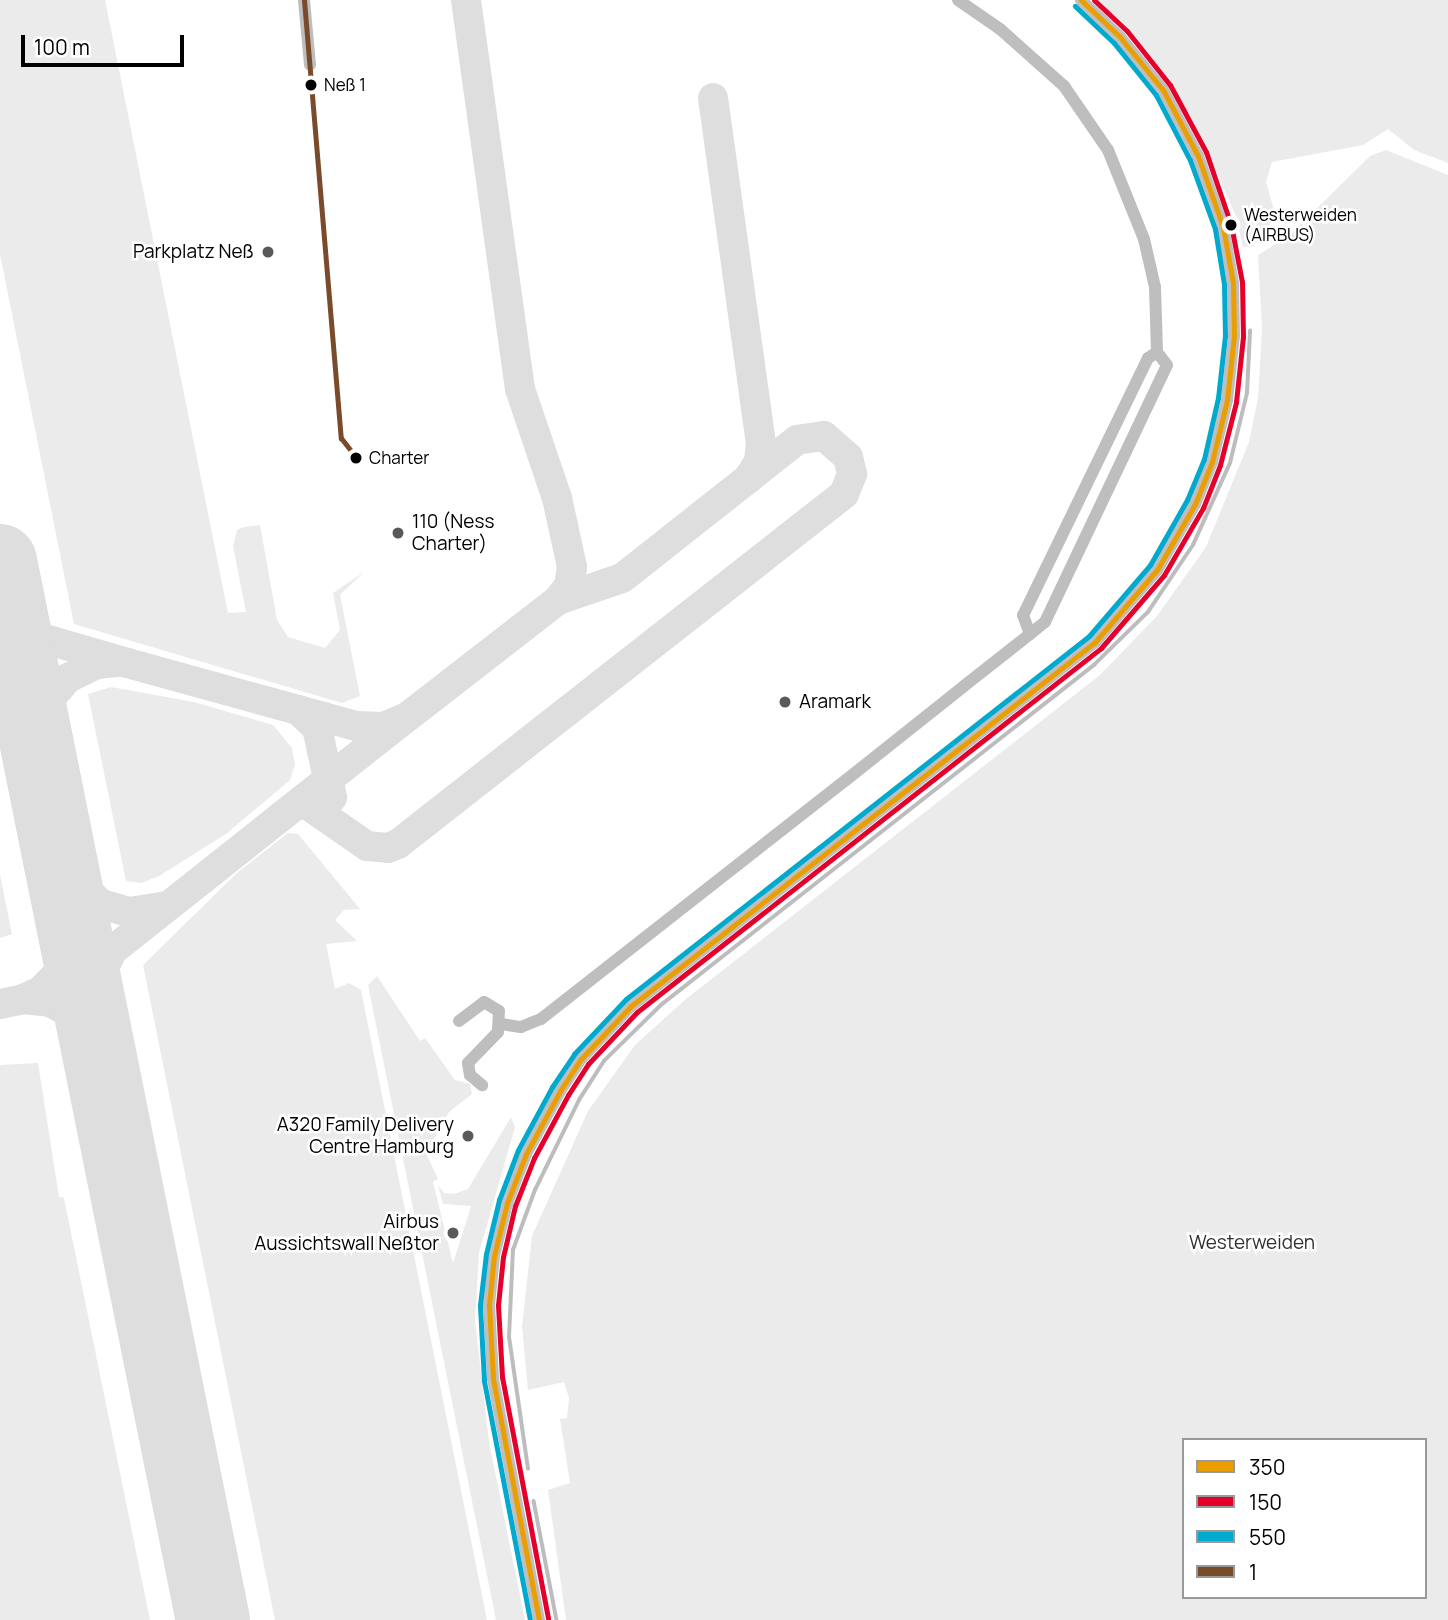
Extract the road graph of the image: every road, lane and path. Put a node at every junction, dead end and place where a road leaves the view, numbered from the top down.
1 (304, 0) edge
2 (958, 0) edge
3 (1081, 0) edge
4 (310, 65) dead end
5 (1157, 352) junction
6 (1030, 634) junction
7 (459, 1021) dead end
8 (501, 1024) junction
9 (482, 1085) dead end
10 (539, 1620) edge

1 - 4 street
2 - 5 street
3 - 10 street
5 - 6 street
5 - 6 street
6 - 8 street
7 - 8 street
8 - 9 street

